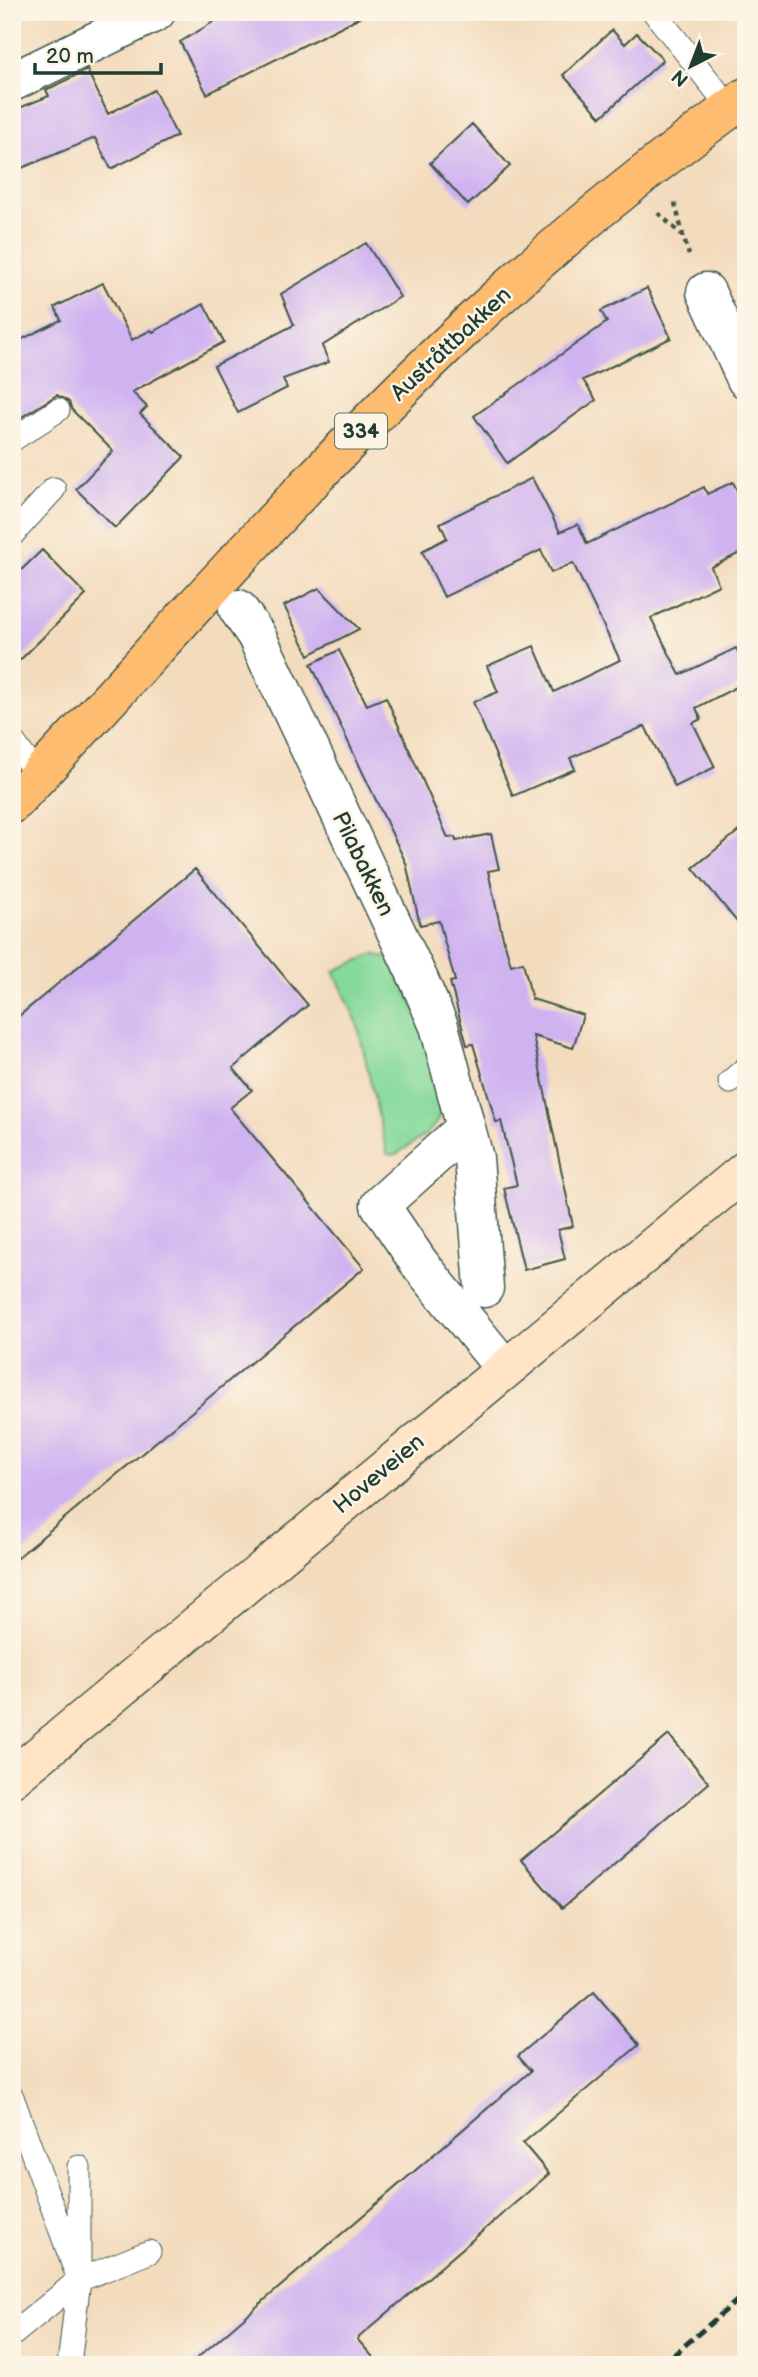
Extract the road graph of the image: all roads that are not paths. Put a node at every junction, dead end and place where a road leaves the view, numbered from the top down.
1 (156, 12) edge
2 (654, 12) edge
3 (12, 82) edge
4 (738, 103) edge
5 (706, 292) road end
6 (746, 379) edge
7 (58, 410) dead end
8 (12, 440) edge
9 (54, 489) dead end
10 (12, 535) edge
11 (238, 609) dead end
12 (12, 740) edge
13 (38, 776) junction
14 (12, 804) edge
15 (466, 1128) junction
16 (746, 1170) edge
17 (484, 1288) dead end
18 (505, 1369) junction
19 (12, 1777) edge
20 (12, 2097) edge
21 (79, 2167) dead end
22 (149, 2252) dead end
23 (79, 2280) junction
24 (12, 2334) edge
25 (69, 2365) edge

1 - 3 street
2 - 4 lane
4 - 13 main road, Austråttbakken / 334
5 - 6 street
7 - 8 lane
9 - 10 lane
11 - 15 street, Pilabakken
12 - 13 lane
13 - 14 main road, Austråttbakken / 334
15 - 17 street, Pilabakken
15 - 18 street
16 - 18 main road, Hoveveien
18 - 19 main road, Hoveveien
20 - 23 lane
21 - 23 lane
22 - 23 lane
23 - 24 lane
23 - 25 lane

